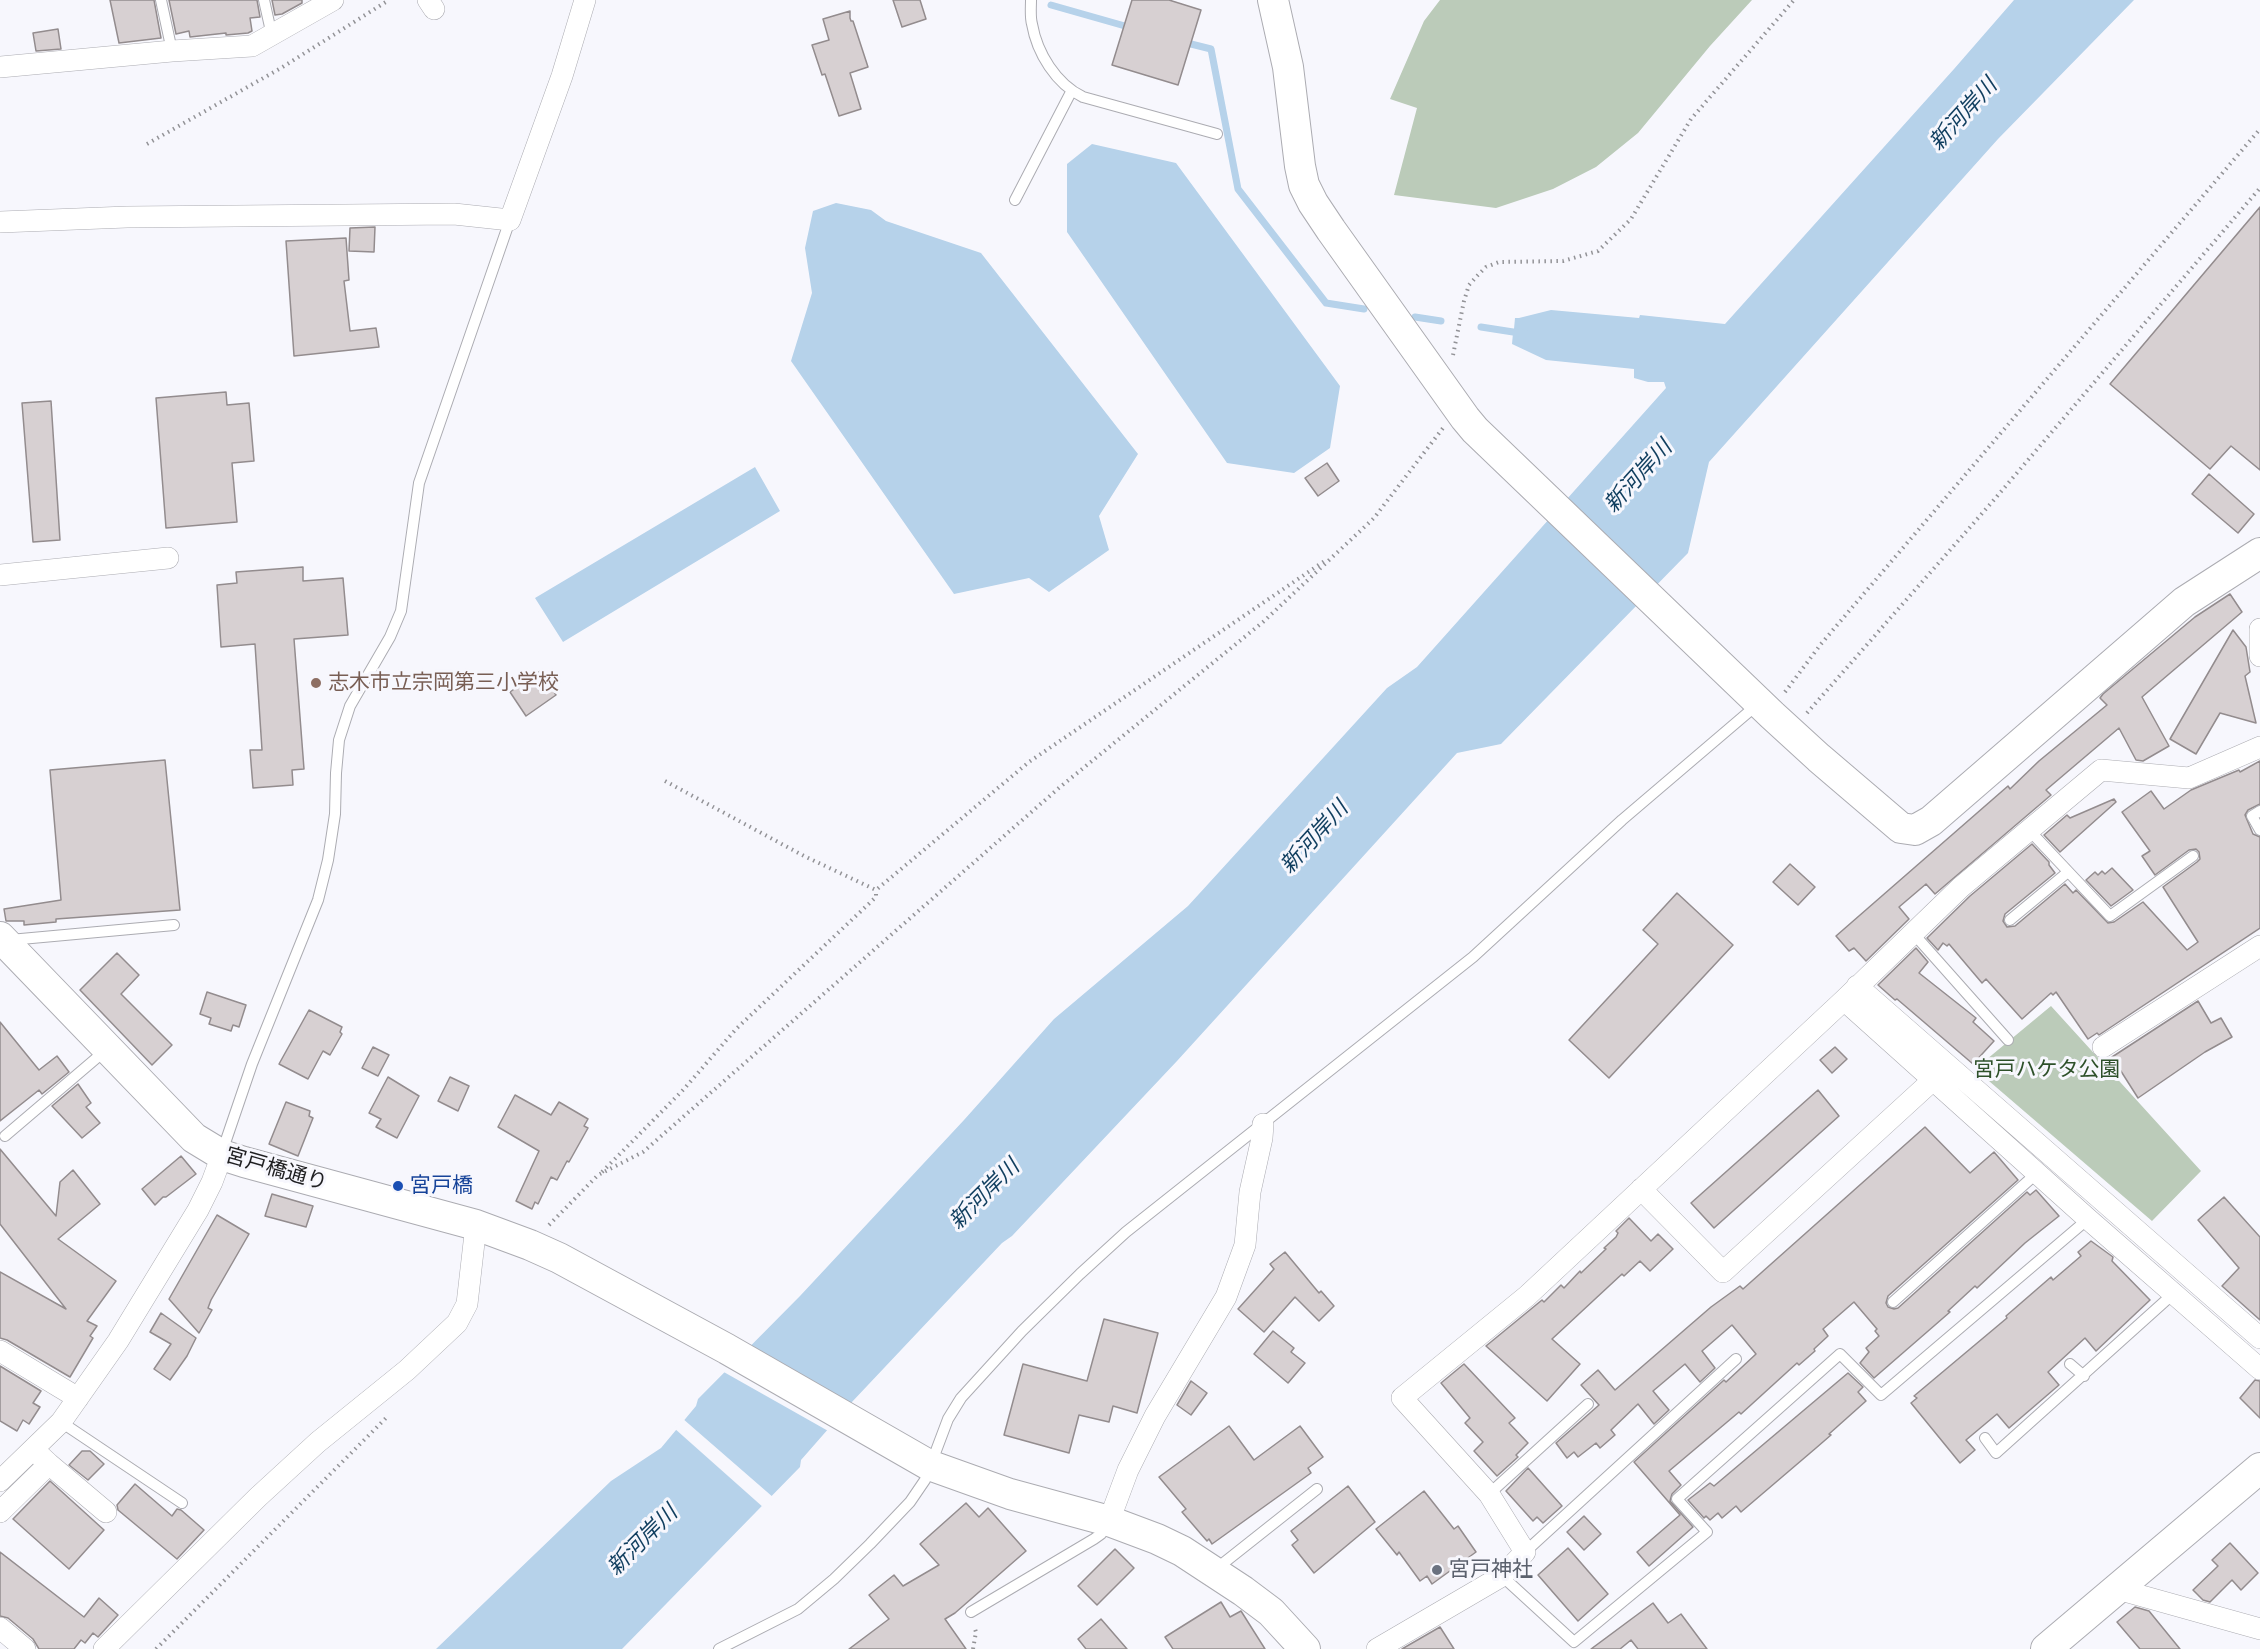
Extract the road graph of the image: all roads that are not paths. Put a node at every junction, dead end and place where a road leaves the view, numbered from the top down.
1 (161, 0) edge
2 (264, 0) edge
3 (333, 0) edge
4 (585, 0) edge
5 (1031, 0) edge
6 (1273, 0) edge
7 (272, 37) junction
8 (172, 51) junction
9 (0, 67) edge
10 (1071, 92) junction
11 (1217, 134) dead end
12 (1015, 200) dead end
13 (510, 220) junction
14 (0, 222) edge
15 (2260, 553) edge
16 (168, 558) dead end
17 (0, 575) edge
18 (2260, 630) edge
19 (2260, 656) edge
20 (1764, 697) junction
21 (2260, 747) edge
22 (2260, 811) edge
23 (2029, 830) junction
24 (2260, 830) edge
25 (2193, 856) dead end
26 (2068, 872) junction
27 (2010, 920) dead end
28 (174, 925) dead end
29 (1913, 933) junction
30 (2, 938) edge
31 (2260, 946) edge
32 (1851, 993) junction
33 (2008, 1040) dead end
34 (2103, 1047) dead end
35 (108, 1049) junction
36 (1933, 1080) junction
37 (1263, 1124) junction
38 (5, 1136) dead end
39 (222, 1155) junction
40 (2037, 1173) junction
41 (1641, 1189) junction
42 (2088, 1219) junction
43 (476, 1225) junction
44 (2173, 1294) junction
45 (1893, 1302) dead end
46 (2260, 1338) edge
47 (0, 1351) edge
48 (1736, 1359) dead end
49 (2070, 1364) dead end
50 (2260, 1369) edge
51 (2084, 1376) junction
52 (78, 1398) junction
53 (1588, 1404) dead end
54 (61, 1422) junction
55 (1985, 1438) dead end
56 (41, 1457) junction
57 (929, 1465) junction
58 (2260, 1468) edge
59 (0, 1481) edge
60 (1317, 1489) dead end
61 (1489, 1494) junction
62 (182, 1503) dead end
63 (0, 1512) edge
64 (106, 1512) dead end
65 (1109, 1521) junction
66 (1525, 1552) junction
67 (1214, 1571) junction
68 (1502, 1576) junction
69 (2117, 1589) junction
70 (971, 1612) road end
71 (0, 1628) edge
72 (2260, 1629) edge
73 (1303, 1648) edge
74 (25, 1649) edge
75 (104, 1649) edge
76 (719, 1649) edge
77 (1377, 1649) edge
78 (2046, 1649) edge

1 - 8 lane
2 - 7 lane
3 - 7 street
4 - 13 street
5 - 10 lane
6 - 20 street
7 - 8 street
8 - 9 street
10 - 11 lane
10 - 12 lane
13 - 14 street
13 - 39 lane
15 - 20 street
16 - 17 street
18 - 19 street
20 - 37 lane
21 - 23 street
22 - 24 lane
23 - 26 lane
23 - 29 street
25 - 26 lane
26 - 27 lane
28 - 30 lane
29 - 32 street
29 - 33 lane
30 - 35 street, 宮戸橋通り
31 - 34 street
32 - 36 street
32 - 41 street
32 - 46 street
35 - 38 lane
35 - 39 street, 宮戸橋通り
36 - 40 street
36 - 41 street
37 - 57 lane
37 - 65 street
39 - 43 street, 宮戸橋通り
39 - 52 street
40 - 42 street
40 - 45 lane
41 - 61 street
42 - 44 street
42 - 68 lane
43 - 57 street, 宮戸橋通り
43 - 75 street
44 - 50 street
44 - 51 lane
47 - 52 street
48 - 66 lane
49 - 51 lane
51 - 55 lane
52 - 54 street
53 - 61 lane
54 - 56 street
54 - 62 lane
56 - 59 street
56 - 63 street
56 - 64 street
57 - 65 street, 宮戸橋通り
57 - 76 lane
58 - 69 street
60 - 67 lane
61 - 66 street
65 - 67 street, 宮戸橋通り
65 - 70 lane
66 - 68 street
67 - 73 street, 宮戸橋通り
68 - 77 street
69 - 72 street
69 - 78 street
71 - 74 street

